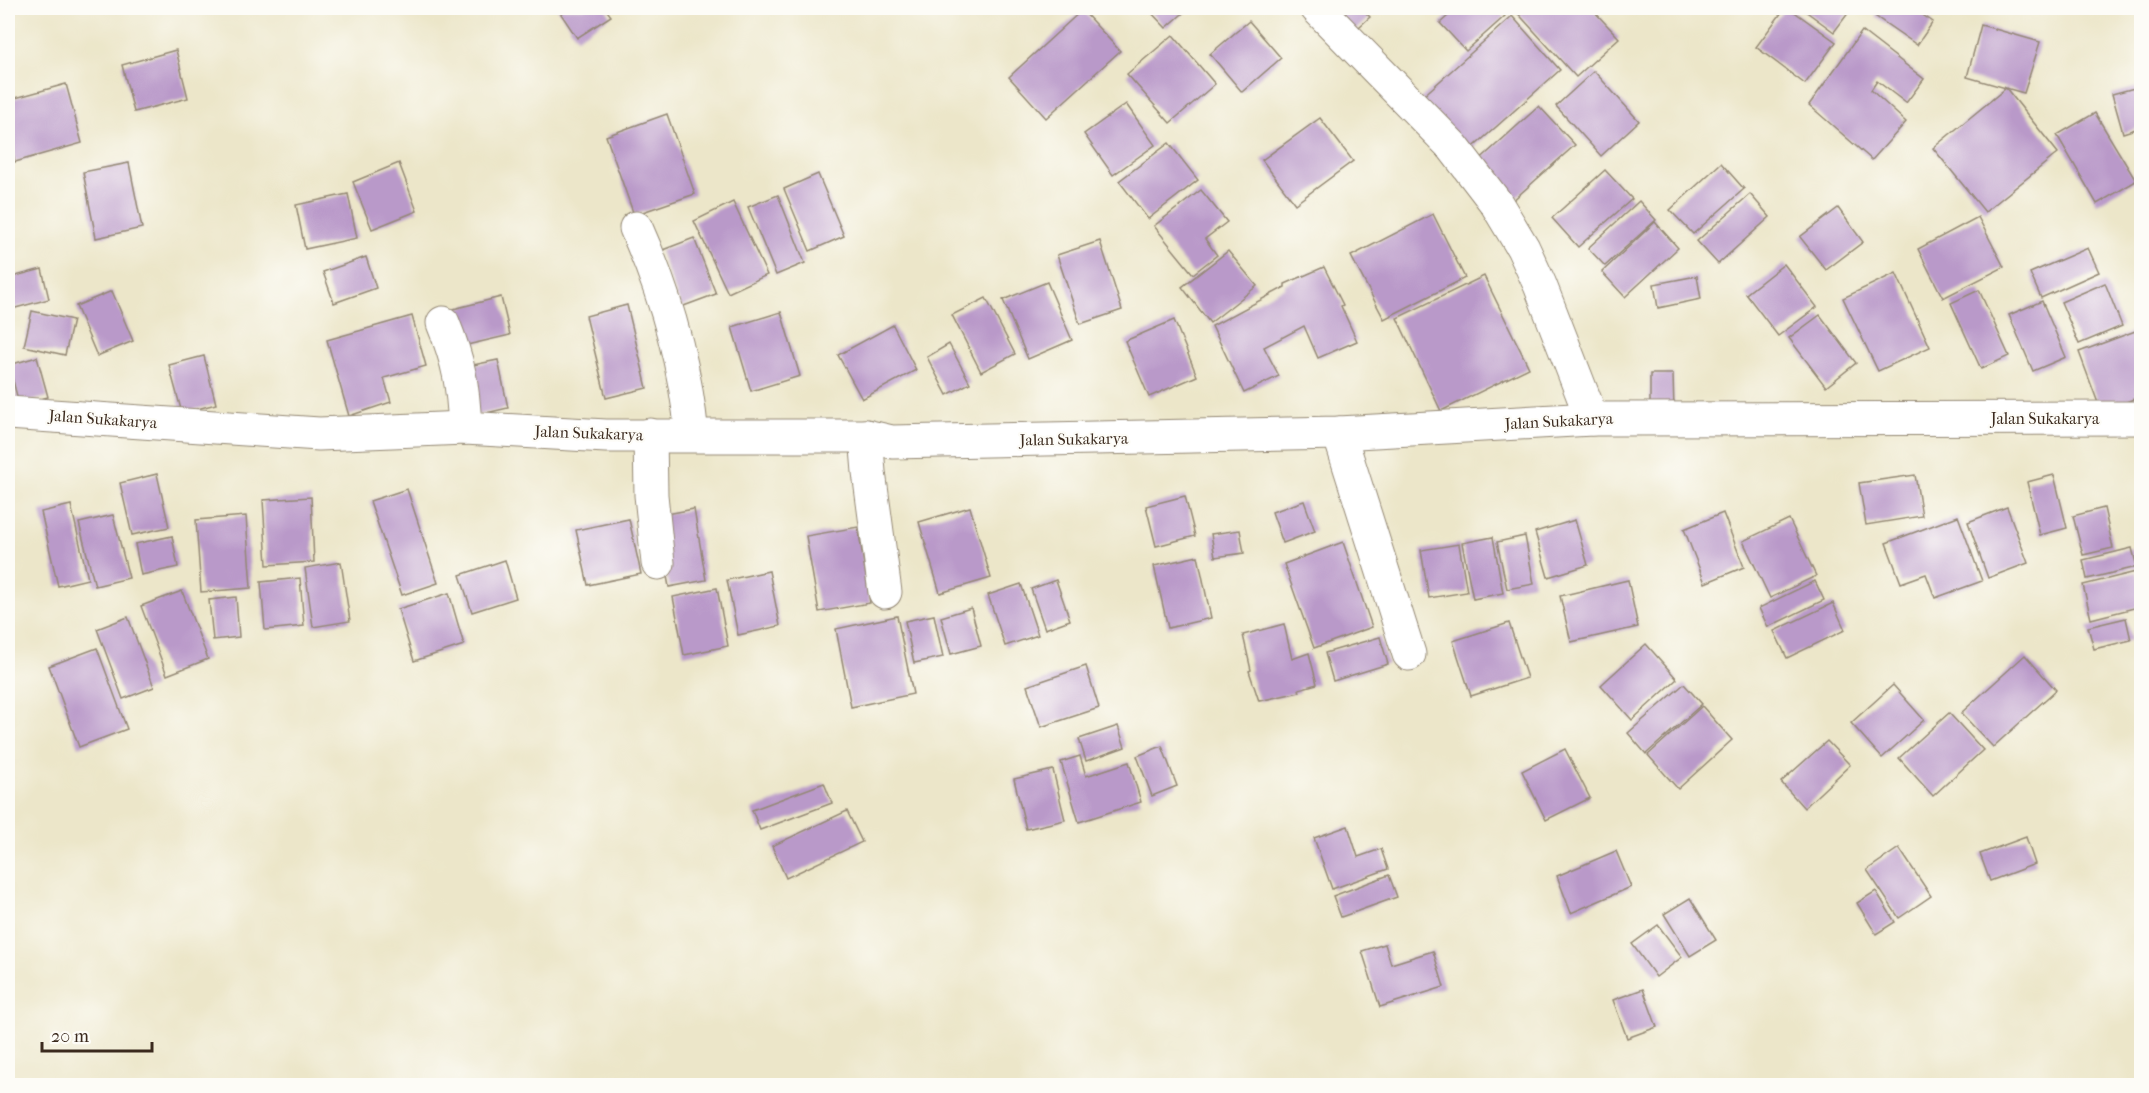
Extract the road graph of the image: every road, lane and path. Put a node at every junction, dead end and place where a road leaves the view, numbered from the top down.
1 (1317, 8) edge
2 (636, 228) dead end
3 (443, 323) dead end
4 (8, 413) edge
5 (2142, 417) edge
6 (1592, 419) junction
7 (465, 428) junction
8 (1339, 434) junction
9 (650, 435) junction
10 (692, 435) junction
11 (867, 453) junction
12 (658, 564) dead end
13 (885, 592) dead end
14 (1409, 654) dead end

1 - 6 street
2 - 10 street
3 - 7 street
4 - 7 street, Jalan Sukakarya
5 - 6 street, Jalan Sukakarya
6 - 8 street, Jalan Sukakarya
7 - 9 street, Jalan Sukakarya
8 - 11 street, Jalan Sukakarya
8 - 14 street
9 - 10 street, Jalan Sukakarya
9 - 12 street
10 - 11 street, Jalan Sukakarya
11 - 13 street

